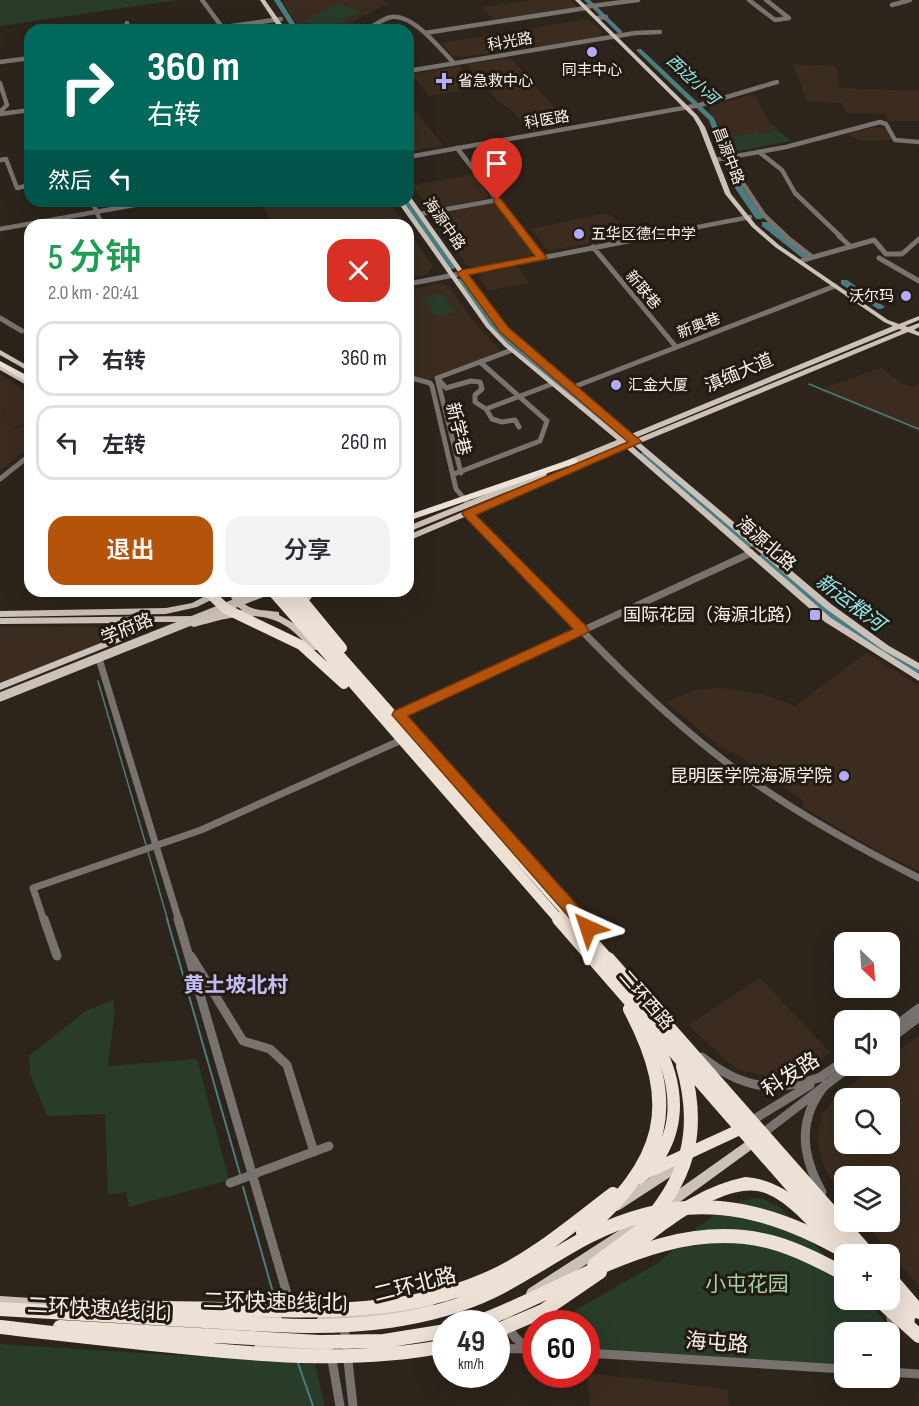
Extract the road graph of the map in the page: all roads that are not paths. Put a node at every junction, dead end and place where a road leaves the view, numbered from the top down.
1 (202, 0) edge
2 (262, 0) edge
3 (268, 0) edge
4 (578, 0) edge
5 (638, 0) edge
6 (749, 0) edge
7 (766, 0) edge
8 (910, 0) edge
9 (892, 5) dead end
10 (586, 7) junction
11 (606, 16) dead end
12 (598, 18) junction
13 (278, 20) junction
14 (219, 24) edge
15 (253, 24) edge
16 (280, 24) edge
17 (282, 24) edge
18 (378, 24) edge
19 (412, 24) edge
20 (414, 26) edge
21 (660, 32) dead end
22 (425, 33) junction
23 (614, 36) junction
24 (24, 58) edge
25 (1, 60) edge
26 (454, 63) junction
27 (414, 70) edge
28 (777, 82) dead end
29 (0, 83) edge
30 (689, 108) junction
31 (24, 111) edge
32 (0, 113) edge
33 (919, 141) edge
34 (457, 148) junction
35 (759, 152) junction
36 (414, 156) edge
37 (0, 160) edge
38 (717, 160) junction
39 (742, 182) dead end
40 (24, 186) edge
41 (497, 200) junction
42 (414, 206) edge
43 (94, 207) edge
44 (124, 207) edge
45 (96, 212) junction
46 (420, 214) junction
47 (748, 217) junction
48 (56, 219) edge
49 (99, 219) edge
50 (414, 221) edge
51 (24, 225) edge
52 (0, 229) edge
53 (919, 239) edge
54 (850, 246) junction
55 (593, 248) junction
56 (812, 257) junction
57 (542, 258) junction
58 (879, 258) dead end
59 (803, 260) junction
60 (462, 273) junction
61 (452, 275) junction
62 (919, 281) edge
63 (414, 283) edge
64 (835, 286) junction
65 (0, 318) edge
66 (919, 318) edge
67 (899, 325) junction
68 (915, 330) edge
69 (22, 331) dead end
70 (676, 347) junction
71 (512, 350) junction
72 (0, 354) edge
73 (480, 362) junction
74 (0, 365) edge
75 (24, 368) edge
76 (414, 378) edge
77 (24, 379) edge
78 (24, 379) edge
79 (436, 382) junction
80 (552, 384) junction
81 (571, 388) junction
82 (519, 396) junction
83 (486, 409) junction
84 (519, 427) dead end
85 (629, 442) junction
86 (24, 460) edge
87 (576, 463) junction
88 (461, 473) junction
89 (454, 474) junction
90 (0, 479) edge
91 (491, 498) junction
92 (465, 500) junction
93 (468, 514) junction
94 (414, 517) edge
95 (414, 524) edge
96 (414, 525) edge
97 (414, 533) edge
98 (414, 534) edge
99 (751, 553) junction
100 (211, 597) edge
101 (213, 597) edge
102 (235, 597) edge
103 (236, 597) edge
104 (251, 597) edge
105 (277, 597) edge
106 (288, 597) edge
107 (300, 597) edge
108 (308, 597) edge
109 (312, 597) edge
110 (254, 612) junction
111 (0, 614) edge
112 (270, 614) junction
113 (220, 616) junction
114 (132, 620) junction
115 (0, 621) edge
116 (582, 630) junction
117 (123, 638) junction
118 (335, 643) junction
119 (131, 649) junction
120 (318, 651) junction
121 (100, 662) junction
122 (919, 667) edge
123 (919, 678) edge
124 (369, 688) junction
125 (0, 689) edge
126 (0, 699) edge
127 (399, 715) junction
128 (398, 740) junction
129 (150, 847) junction
130 (919, 878) edge
131 (579, 942) junction
132 (188, 951) dead end
133 (57, 956) dead end
134 (608, 959) junction
135 (216, 996) junction
136 (203, 1003) junction
137 (919, 1008) edge
138 (919, 1017) edge
139 (900, 1022) edge
140 (649, 1031) junction
141 (900, 1031) edge
142 (701, 1056) junction
143 (834, 1070) edge
144 (834, 1075) edge
145 (824, 1080) junction
146 (756, 1118) junction
147 (767, 1130) junction
148 (736, 1131) junction
149 (748, 1145) junction
150 (329, 1146) dead end
151 (314, 1152) junction
152 (254, 1175) junction
153 (640, 1178) junction
154 (230, 1183) dead end
155 (822, 1192) junction
156 (834, 1206) edge
157 (857, 1232) edge
158 (835, 1244) edge
159 (837, 1244) edge
160 (838, 1244) edge
161 (859, 1244) edge
162 (867, 1244) edge
163 (834, 1247) edge
164 (538, 1266) junction
165 (834, 1268) edge
166 (900, 1280) edge
167 (552, 1290) junction
168 (900, 1290) edge
169 (900, 1295) edge
170 (0, 1302) edge
171 (919, 1302) edge
172 (514, 1303) junction
173 (0, 1308) edge
174 (498, 1310) edge
175 (510, 1310) edge
176 (892, 1310) edge
177 (894, 1310) edge
178 (919, 1313) edge
179 (344, 1318) junction
180 (294, 1319) junction
181 (328, 1319) junction
182 (510, 1325) edge
183 (0, 1327) edge
184 (432, 1333) edge
185 (432, 1334) edge
186 (919, 1334) edge
187 (919, 1341) edge
188 (522, 1345) edge
189 (348, 1347) junction
190 (432, 1347) edge
191 (331, 1348) junction
192 (432, 1349) edge
193 (600, 1354) edge
194 (834, 1368) edge
195 (900, 1373) edge
196 (919, 1374) edge
197 (340, 1406) edge
198 (352, 1406) edge

1 - 14 street
2 - 13 main road
3 - 13 main road
4 - 10 main road, 昌源中路
5 - 10 street
6 - 7 street
8 - 9 street
10 - 12 main road, 昌源中路
10 - 22 street
10 - 23 main road, 昌源中路
11 - 12 street
12 - 23 main road, 昌源中路
13 - 15 street
13 - 16 main road
13 - 17 main road
18 - 19 street
20 - 22 street
21 - 23 street, 科光路
22 - 26 street
23 - 26 street, 科光路
23 - 30 main road, 昌源中路
24 - 25 street
26 - 27 street, 科光路
28 - 30 street, 科医路
29 - 32 street
30 - 34 street, 科医路
30 - 38 main road, 昌源中路
31 - 32 street
33 - 35 street
34 - 36 street, 科医路
34 - 41 street
35 - 38 street
35 - 54 street
37 - 40 street
38 - 47 main road, 昌源中路
39 - 56 street
41 - 46 street
41 - 57 street
42 - 46 main road, 海源中路
43 - 45 street
44 - 45 street
45 - 48 street
45 - 49 street
46 - 60 main road, 海源中路
47 - 55 street
47 - 59 main road, 昌源中路
47 - 64 main road, 昌源中路
50 - 61 main road, 海源中路
51 - 52 street
53 - 54 street
54 - 56 street
55 - 57 street
55 - 70 street, 新联巷
56 - 59 street
57 - 60 street
58 - 62 street
59 - 67 main road, 昌源中路
60 - 61 street
60 - 81 main road, 海源中路
61 - 63 street
61 - 71 main road, 海源中路
64 - 67 main road, 昌源中路
64 - 70 street, 新奥巷
65 - 69 street
66 - 67 main road, 滇缅大道
67 - 68 main road
67 - 85 main road, 滇缅大道
68 - 85 main road, 滇缅大道
70 - 81 street, 新奥巷
71 - 73 street
71 - 80 main road, 海源中路
72 - 75 highway
73 - 79 street
73 - 82 street
74 - 77 highway
74 - 78 main road
76 - 79 street, 新学巷
79 - 83 street
79 - 88 street
79 - 89 street, 新学巷
80 - 82 street
80 - 85 main road, 海源中路
81 - 85 main road, 海源中路
82 - 83 street
82 - 88 street
83 - 84 street
85 - 87 main road, 滇缅大道
85 - 99 main road, 海源北路
85 - 122 main road, 海源北路
86 - 90 street
87 - 91 main road, 滇缅大道
87 - 92 highway
87 - 93 main road, 滇缅大道
88 - 89 street
89 - 92 street, 新学巷
91 - 96 main road
91 - 97 main road
92 - 94 highway
92 - 95 main road
93 - 98 main road, 滇缅大道
93 - 116 street
99 - 116 street
99 - 123 main road, 海源北路
100 - 111 main road
101 - 128 highway, bridge
102 - 110 main road
103 - 125 main road, 学府路
104 - 126 main road, 学府路, bridge
105 - 128 highway, bridge
106 - 124 highway, bridge
107 - 124 highway, bridge
108 - 112 main road
109 - 118 main road, 二环西路
110 - 112 main road, 学府路
110 - 113 main road, 学府路
112 - 120 main road, 二环西路
113 - 114 main road
113 - 119 main road, 学府路
114 - 115 main road
114 - 117 main road
116 - 127 street
116 - 130 street
117 - 119 main road
117 - 125 main road
118 - 120 main road
118 - 127 main road, 二环西路
119 - 121 main road, 学府路
120 - 128 main road, 二环西路
121 - 126 main road, 学府路
121 - 129 street
124 - 134 highway, bridge
127 - 142 main road, 二环西路
128 - 129 street
128 - 131 highway, bridge
128 - 140 main road, 二环西路
129 - 133 street
129 - 136 street
131 - 160 highway, bridge
131 - 164 highway, bridge
132 - 135 street
134 - 161 highway, bridge
134 - 167 highway, bridge
135 - 136 street
135 - 151 street
136 - 152 street
137 - 139 street
138 - 141 street
140 - 148 main road, 二环西路
140 - 153 highway
142 - 145 street
142 - 146 main road, 二环西路
143 - 145 street, 科发路
144 - 145 street, 科发路
145 - 146 street, 科发路
145 - 147 street, 科发路
145 - 155 street
146 - 147 main road, 二环西路
146 - 148 main road, 二环北路
147 - 149 main road
147 - 155 main road, 二环西路
148 - 149 main road, 二环西路
148 - 153 highway
148 - 179 main road, 二环北路
149 - 159 main road, 二环西路
149 - 172 main road
150 - 151 street
151 - 152 street
152 - 154 street
152 - 180 street
153 - 173 highway, bridge
155 - 156 main road, 二环西路
157 - 162 main road, 二环西路
158 - 182 highway, bridge
163 - 164 highway, bridge
164 - 173 highway, 二环快速B线(北), bridge
165 - 167 highway, bridge
166 - 171 main road
167 - 175 highway, bridge
168 - 178 highway
169 - 178 highway
170 - 180 main road, 二环北路
172 - 174 main road
172 - 188 street
176 - 187 main road
177 - 186 highway, bridge
179 - 181 main road, 二环北路
179 - 189 street
180 - 181 main road, 二环北路
181 - 191 street
183 - 184 highway, 二环快速A线(北), bridge
183 - 191 main road
183 - 192 highway, bridge
185 - 189 main road
189 - 190 street
189 - 191 main road
189 - 198 street
191 - 197 street
193 - 194 street, 海屯路
195 - 196 street

